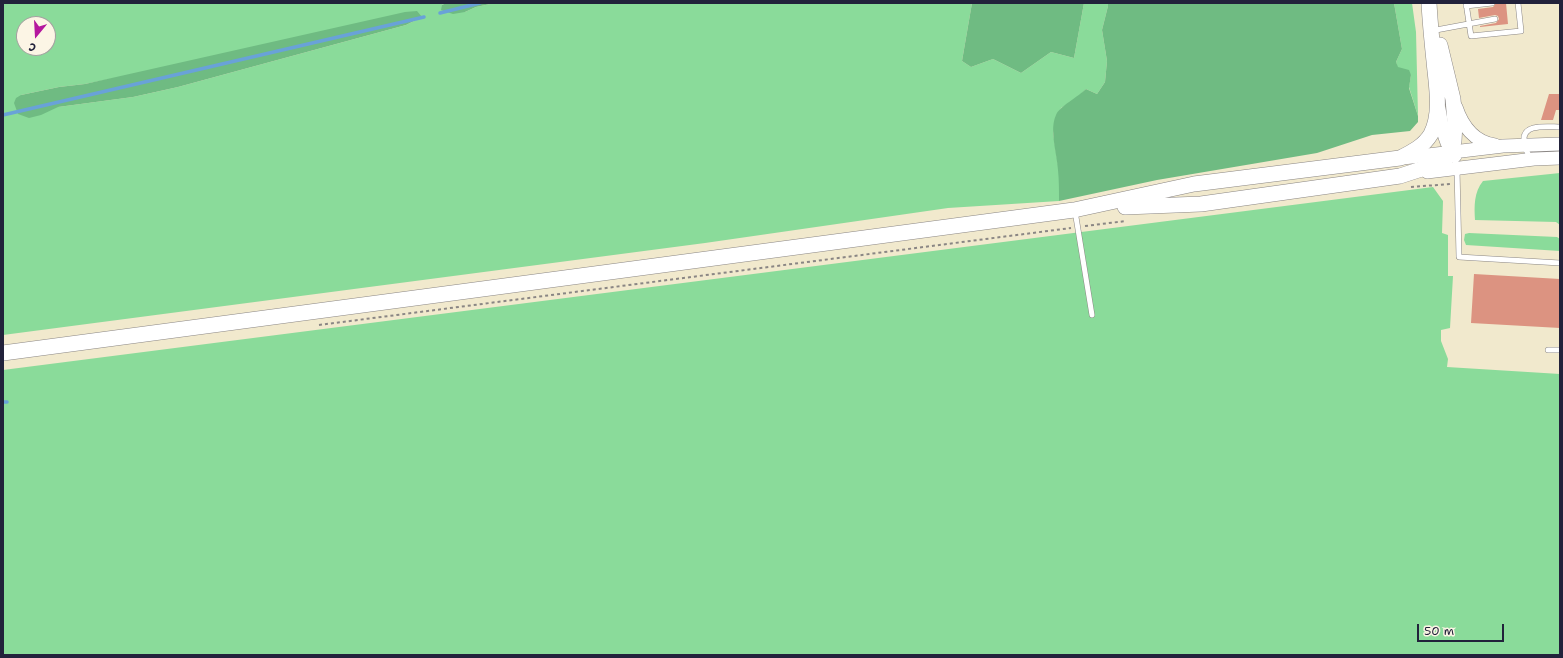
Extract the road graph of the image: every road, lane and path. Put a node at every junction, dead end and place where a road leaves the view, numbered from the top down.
1 (1431, 3) edge
2 (1492, 3) edge
3 (1518, 3) edge
4 (1466, 5) edge
5 (1495, 18) dead end
6 (1469, 23) junction
7 (1436, 30) junction
8 (1453, 99) junction
9 (1437, 101) junction
10 (1560, 127) edge
11 (1524, 144) junction
12 (1560, 144) edge
13 (1503, 146) junction
14 (1451, 152) junction
15 (1400, 158) junction
16 (1560, 158) edge
17 (1534, 159) junction
18 (1474, 165) junction
19 (1457, 167) junction
20 (1403, 182) junction
21 (1458, 184) junction
22 (1079, 209) junction
23 (1132, 220) dead end
24 (1077, 228) junction
25 (1560, 263) edge
26 (1092, 315) dead end
27 (317, 326) dead end
28 (1548, 350) dead end
29 (1560, 350) edge
30 (3, 353) edge

1 - 7 main road
1 - 9 main road
2 - 4 lane
3 - 6 lane
4 - 6 lane
5 - 6 lane
6 - 7 lane
7 - 8 main road
8 - 13 main road
8 - 14 main road
9 - 14 main road
9 - 15 main road
10 - 11 lane
11 - 12 main road
11 - 13 main road
11 - 17 lane
13 - 14 main road
14 - 15 main road
14 - 18 main road
14 - 20 main road
15 - 22 main road
16 - 17 main road
17 - 18 main road
18 - 19 main road
19 - 20 main road
19 - 21 lane
20 - 21 path
20 - 22 main road
21 - 25 lane
22 - 24 lane
22 - 30 main road
23 - 24 path
24 - 26 lane
24 - 27 path
28 - 29 lane

